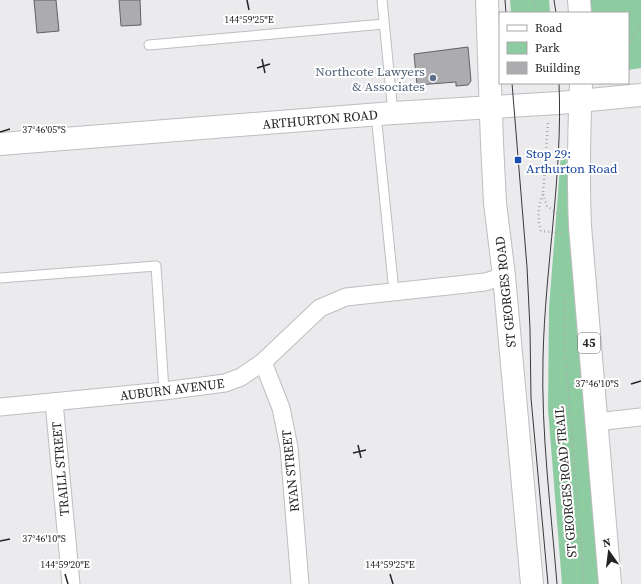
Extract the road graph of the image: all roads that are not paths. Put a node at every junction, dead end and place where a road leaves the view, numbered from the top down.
1 (382, 0) edge
2 (487, 0) edge
3 (579, 0) edge
4 (580, 12) edge
5 (384, 24) junction
6 (148, 45) dead end
7 (581, 92) edge
8 (641, 95) edge
9 (491, 107) junction
10 (385, 114) junction
11 (0, 144) edge
12 (504, 276) junction
13 (0, 278) edge
14 (394, 292) junction
15 (263, 362) junction
16 (164, 391) junction
17 (54, 402) junction
18 (0, 407) edge
19 (641, 418) edge
20 (596, 422) junction
21 (71, 584) edge
22 (300, 584) edge
23 (532, 584) edge
24 (610, 584) edge

1 - 5 lane
2 - 9 main road, ST GEORGES ROAD
3 - 4 main road
5 - 6 lane
5 - 10 lane
7 - 8 main road, ARTHURTON ROAD
7 - 9 main road, ARTHURTON ROAD
7 - 20 main road, 45
9 - 10 main road, ARTHURTON ROAD
9 - 12 main road, ST GEORGES ROAD
10 - 11 main road, ARTHURTON ROAD
10 - 14 lane
12 - 14 street, AUBURN AVENUE
12 - 23 main road, ST GEORGES ROAD
13 - 16 lane
14 - 15 street, AUBURN AVENUE
15 - 16 street, AUBURN AVENUE
15 - 22 street, RYAN STREET
16 - 17 street, AUBURN AVENUE
17 - 18 street, AUBURN AVENUE
17 - 21 street, TRAILL STREET
19 - 20 street
20 - 24 main road, 45

